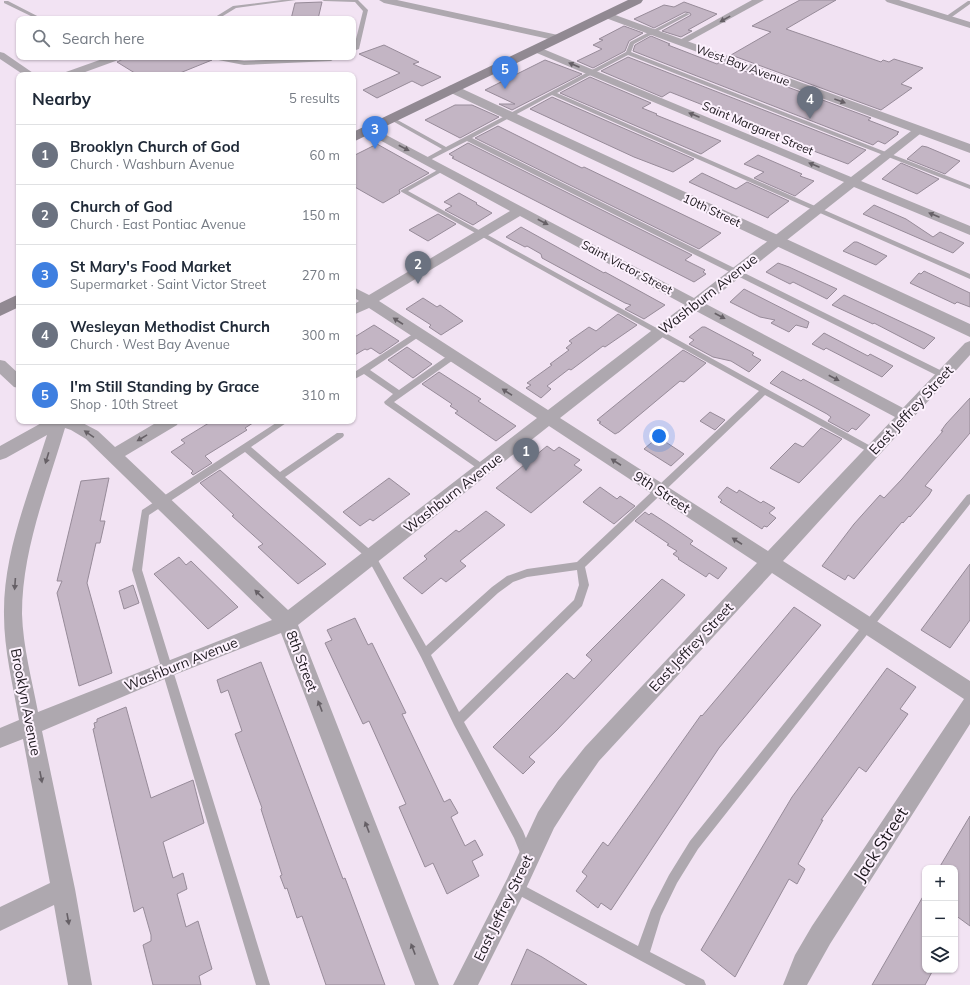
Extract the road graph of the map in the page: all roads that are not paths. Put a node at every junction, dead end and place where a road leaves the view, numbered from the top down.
1 (294, 0) edge
2 (324, 0) edge
3 (384, 0) edge
4 (637, 0) edge
5 (890, 0) edge
6 (357, 1) edge
7 (755, 1) edge
8 (6, 2) dead end
9 (907, 2) edge
10 (970, 2) edge
11 (688, 14) dead end
12 (607, 15) junction
13 (34, 16) edge
14 (219, 16) edge
15 (947, 18) junction
16 (970, 25) edge
17 (654, 32) junction
18 (558, 38) junction
19 (681, 42) junction
20 (356, 48) edge
21 (536, 49) junction
22 (628, 53) junction
23 (0, 55) edge
24 (110, 60) edge
25 (225, 60) edge
26 (296, 60) edge
27 (26, 72) edge
28 (80, 72) edge
29 (591, 72) junction
30 (454, 88) junction
31 (552, 93) junction
32 (511, 115) junction
33 (392, 119) junction
34 (369, 130) junction
35 (919, 130) junction
36 (356, 136) edge
37 (467, 138) junction
38 (446, 149) junction
39 (970, 149) edge
40 (888, 155) junction
41 (426, 160) junction
42 (443, 169) junction
43 (853, 182) junction
44 (970, 187) edge
45 (520, 210) junction
46 (817, 210) junction
47 (970, 230) edge
48 (481, 234) junction
49 (778, 240) junction
50 (737, 272) junction
51 (970, 277) edge
52 (356, 293) edge
53 (368, 301) junction
54 (16, 302) edge
55 (696, 304) junction
56 (356, 309) edge
57 (0, 310) edge
58 (970, 331) edge
59 (659, 333) junction
60 (419, 334) junction
61 (970, 346) edge
62 (453, 356) junction
63 (0, 365) edge
64 (364, 370) junction
65 (356, 375) edge
66 (943, 375) junction
67 (16, 380) edge
68 (765, 390) junction
69 (399, 394) junction
70 (905, 416) junction
71 (549, 418) junction
72 (54, 424) edge
73 (58, 424) edge
74 (70, 424) edge
75 (166, 424) edge
76 (280, 424) edge
77 (340, 435) dead end
78 (245, 447) junction
79 (873, 451) junction
80 (0, 454) edge
81 (114, 455) junction
82 (484, 469) junction
83 (280, 476) junction
84 (660, 490) junction
85 (970, 497) edge
86 (160, 502) junction
87 (371, 556) junction
88 (770, 562) junction
89 (580, 566) junction
90 (288, 622) junction
91 (869, 626) junction
92 (425, 654) junction
93 (167, 669) junction
94 (970, 692) edge
95 (970, 706) edge
96 (458, 721) junction
97 (31, 725) junction
98 (0, 738) edge
99 (528, 857) junction
100 (515, 887) junction
101 (63, 889) junction
102 (0, 920) edge
103 (642, 955) junction
104 (80, 985) edge
105 (263, 985) edge
106 (427, 985) edge
107 (465, 985) edge
108 (699, 985) edge
109 (795, 985) edge

1 - 14 lane
2 - 6 lane
3 - 18 street
4 - 12 main road
5 - 9 street
6 - 20 lane
7 -> 19 street
8 - 13 lane
9 - 15 street
10 - 15 lane
11 - 17 lane
12 - 17 street, West Bay Avenue
12 - 18 main road
15 - 16 street
17 - 19 street, West Bay Avenue
17 - 22 lane
18 - 21 main road
19 -> 35 street, West Bay Avenue
29 -> 21 street, Saint Margaret Street
21 - 30 main road
22 - 29 lane
22 - 40 lane
23 - 27 street
24 - 28 street
25 - 26 lane
29 - 31 lane
43 -> 29 street, Saint Margaret Street
30 - 32 street, 10th Street
30 - 33 main road
31 - 32 lane
31 - 46 lane
32 - 37 lane
32 - 49 street, 10th Street
33 - 34 main road
33 - 38 lane
34 - 36 main road
34 -> 41 street, Saint Victor Street
35 - 39 street, West Bay Avenue
35 - 40 street, Washburn Avenue
37 - 38 lane
37 - 50 lane
38 - 41 lane
40 - 43 street, Washburn Avenue
40 - 44 lane
41 - 42 street, Saint Victor Street
42 - 45 street, Saint Victor Street
42 - 48 lane
43 - 46 street, Washburn Avenue
47 -> 43 street, Saint Margaret Street
45 - 48 street
45 -> 55 street, Saint Victor Street
46 - 49 street, Washburn Avenue
46 - 51 lane
48 - 53 street
48 - 59 lane
49 - 50 street, Washburn Avenue
49 - 58 street, 10th Street
50 - 55 street, Washburn Avenue
50 - 66 lane
52 - 53 street, 9th Street
53 - 56 street
60 -> 53 street, 9th Street
54 - 57 main road
55 - 59 street, Washburn Avenue
55 -> 70 street, Saint Victor Street
59 - 68 lane
59 - 71 street, Washburn Avenue
60 - 62 street, 9th Street
60 - 64 lane
61 - 66 street, East Jeffrey Street
62 - 69 lane
71 -> 62 street, 9th Street
63 - 67 street
64 - 65 lane
64 - 69 lane
66 - 70 street, East Jeffrey Street
68 - 79 lane
68 - 84 lane
69 - 82 lane
70 - 79 street, East Jeffrey Street
71 - 82 street, Washburn Avenue
84 -> 71 street, 9th Street
72 - 80 street
73 -> 97 street, Brooklyn Avenue
81 -> 74 street, 8th Street
75 -> 81 street
76 - 78 lane
77 - 83 lane
78 - 83 lane
78 - 86 lane
79 - 88 street, East Jeffrey Street
81 - 86 street, 8th Street
82 - 87 street, Washburn Avenue
83 - 87 lane
88 -> 84 street, 9th Street
84 - 89 lane
85 - 91 lane
90 -> 86 street, 8th Street
86 - 93 lane
87 - 90 street, Washburn Avenue
87 - 92 lane
88 - 91 street, 9th Street
88 - 99 street, East Jeffrey Street
89 - 92 lane
89 - 96 lane
90 - 93 street, Washburn Avenue
106 -> 90 street, 8th Street
91 - 94 street, 9th Street
91 - 103 lane
92 - 96 lane
93 - 97 street, Washburn Avenue
93 - 105 lane
95 - 109 street, Jack Street
96 - 99 lane
97 - 98 street, Washburn Avenue
97 -> 101 street, Brooklyn Avenue
99 - 100 street, East Jeffrey Street
100 - 103 lane
100 - 107 street, East Jeffrey Street
101 - 102 street
101 -> 104 street, Brooklyn Avenue
103 - 108 lane

